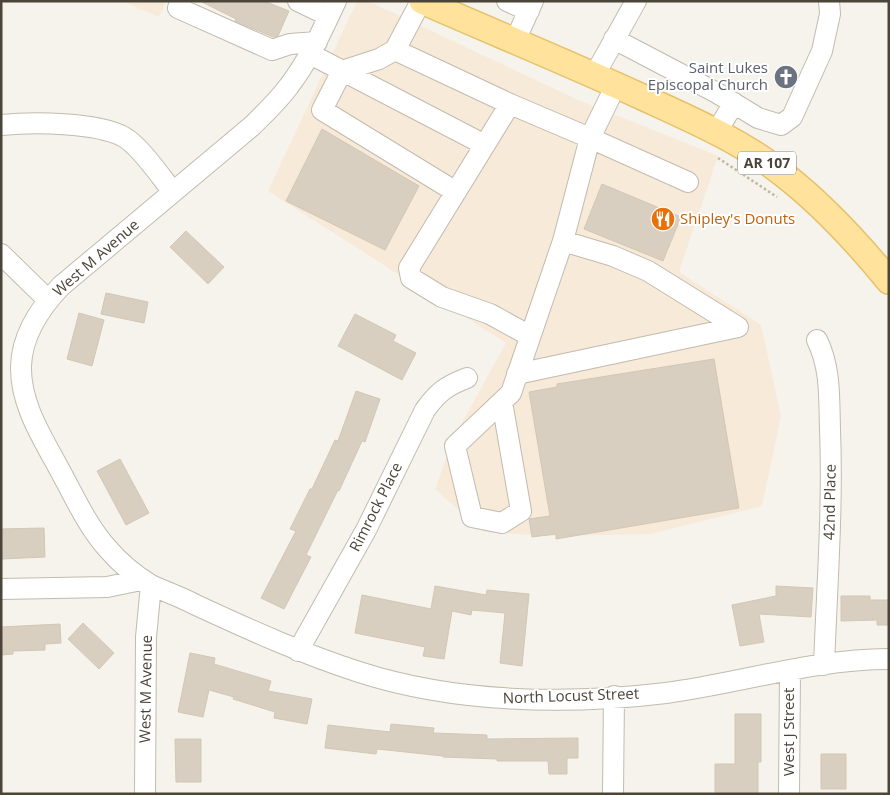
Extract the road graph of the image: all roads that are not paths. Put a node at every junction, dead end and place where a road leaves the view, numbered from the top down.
1 (181, 1) edge
2 (298, 1) edge
3 (421, 1) edge
4 (507, 1) edge
5 (636, 1) edge
6 (830, 1) edge
7 (531, 6) edge
8 (332, 8) edge
9 (614, 39) junction
10 (515, 41) junction
11 (314, 48) junction
12 (395, 50) junction
13 (342, 71) junction
14 (605, 80) junction
15 (734, 103) junction
16 (510, 104) junction
17 (1, 125) edge
18 (717, 131) junction
19 (590, 138) junction
20 (485, 145) junction
21 (688, 182) dead end
22 (173, 192) junction
23 (456, 192) junction
24 (563, 241) junction
25 (1, 254) edge
26 (889, 281) edge
27 (48, 300) junction
28 (530, 336) junction
29 (817, 340) dead end
30 (517, 374) junction
31 (467, 378) dead end
32 (502, 402) junction
33 (146, 582) junction
34 (1, 589) edge
35 (298, 651) junction
36 (889, 659) edge
37 (824, 664) junction
38 (790, 671) junction
39 (614, 696) junction
40 (145, 794) edge
41 (613, 794) edge
42 (789, 794) edge

1 - 11 street
2 - 8 street
3 - 10 main road, AR 107
3 - 12 street
4 - 7 street
5 - 9 street
6 - 15 street
7 - 10 street
8 - 11 street, West M Avenue
9 - 14 street
9 - 15 street
10 - 14 main road, AR 107
11 - 13 street
11 - 22 street, West M Avenue
12 - 13 street
12 - 16 street
13 - 20 street
13 - 23 street
14 - 18 main road, AR 107
14 - 19 street
15 - 18 street
16 - 19 street
16 - 20 street
17 - 22 street
18 - 26 main road, AR 107
19 - 21 street
19 - 24 street
20 - 23 street
22 - 27 street, West M Avenue
23 - 28 street
24 - 28 street
24 - 30 street
25 - 27 street
27 - 33 street, West M Avenue
28 - 30 street
29 - 37 street, 42nd Place
30 - 32 street
31 - 35 street, Rimrock Place
32 - 32 street
33 - 34 street
33 - 35 street, North Locust Street
33 - 40 street, West M Avenue
35 - 39 street, North Locust Street
36 - 37 street, North Locust Street
37 - 38 street, North Locust Street
38 - 39 street, North Locust Street
38 - 42 street, West J Street
39 - 41 street

